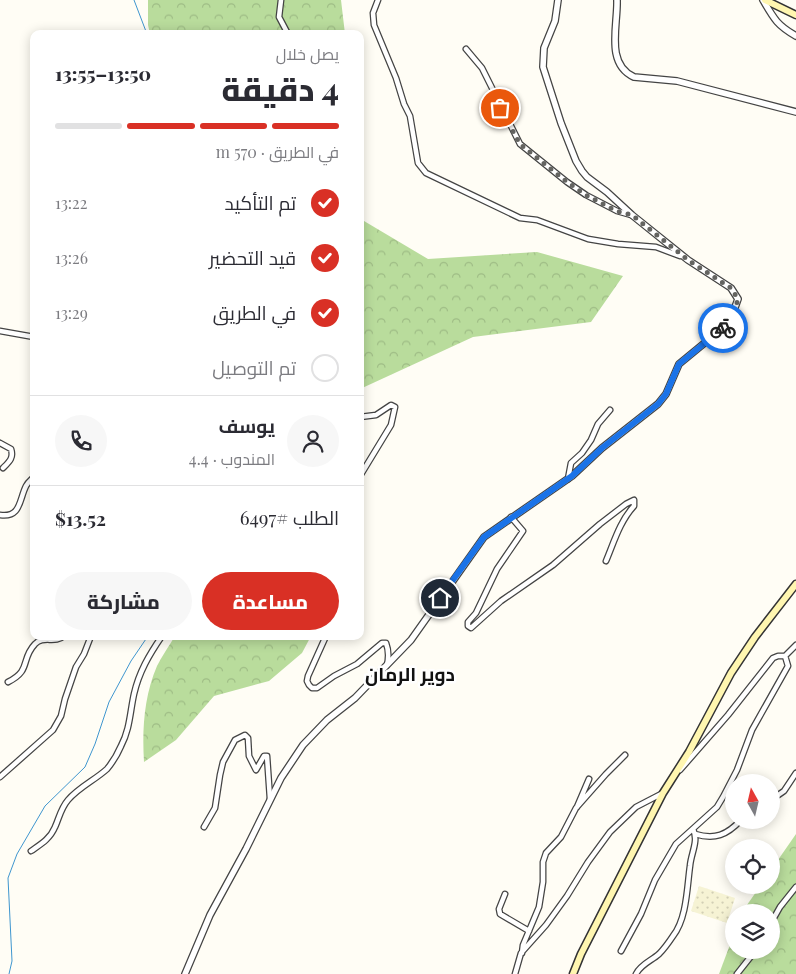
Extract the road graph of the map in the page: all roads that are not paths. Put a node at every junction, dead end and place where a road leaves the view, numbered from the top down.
1 (281, 0) edge
2 (378, 0) edge
3 (558, 0) edge
4 (617, 0) edge
5 (764, 0) edge
6 (796, 15) edge
7 (286, 30) edge
8 (796, 36) edge
9 (466, 49) dead end
10 (796, 112) edge
11 (632, 215) junction
12 (688, 260) junction
13 (0, 331) edge
14 (30, 336) edge
15 (610, 410) dead end
16 (364, 416) edge
17 (0, 444) edge
18 (3, 468) dead end
19 (364, 469) edge
20 (568, 479) junction
21 (30, 480) edge
22 (0, 515) edge
23 (511, 517) junction
24 (606, 561) dead end
25 (796, 584) edge
26 (41, 640) edge
27 (89, 640) edge
28 (159, 640) edge
29 (324, 640) edge
30 (796, 645) edge
31 (785, 656) junction
32 (386, 668) junction
33 (8, 682) dead end
34 (626, 755) dead end
35 (796, 773) edge
36 (675, 776) junction
37 (0, 778) edge
38 (589, 779) dead end
39 (663, 793) junction
40 (780, 794) edge
41 (270, 800) junction
42 (576, 808) junction
43 (204, 828) dead end
44 (731, 829) edge
45 (694, 831) junction
46 (31, 851) dead end
47 (796, 887) edge
48 (505, 894) dead end
49 (780, 907) edge
50 (528, 931) junction
51 (621, 951) dead end
52 (522, 953) junction
53 (749, 959) edge
54 (185, 974) edge
55 (515, 974) edge
56 (573, 974) edge
57 (636, 974) edge
58 (737, 974) edge

1 - 7 street
2 - 12 street
3 - 11 street
4 - 10 street
5 - 6 main road
5 - 8 street
9 - 11 street
11 - 12 street
12 - 20 street
13 - 14 street
15 - 20 street
16 - 19 street
17 - 18 street
20 - 23 street
21 - 22 street
23 - 24 street
23 - 32 street
25 - 36 main road
26 - 33 street
27 - 37 street
28 - 46 street
29 - 32 street
30 - 31 street
31 - 36 street
31 - 45 street
32 - 41 street
34 - 42 street
35 - 40 street
36 - 39 main road
38 - 42 street
39 - 52 street
39 - 56 main road
41 - 43 street
41 - 54 street
42 - 50 street
44 - 45 street
45 - 51 street
45 - 57 street
47 - 49 street
48 - 50 street
50 - 52 street
52 - 55 street
53 - 58 street

